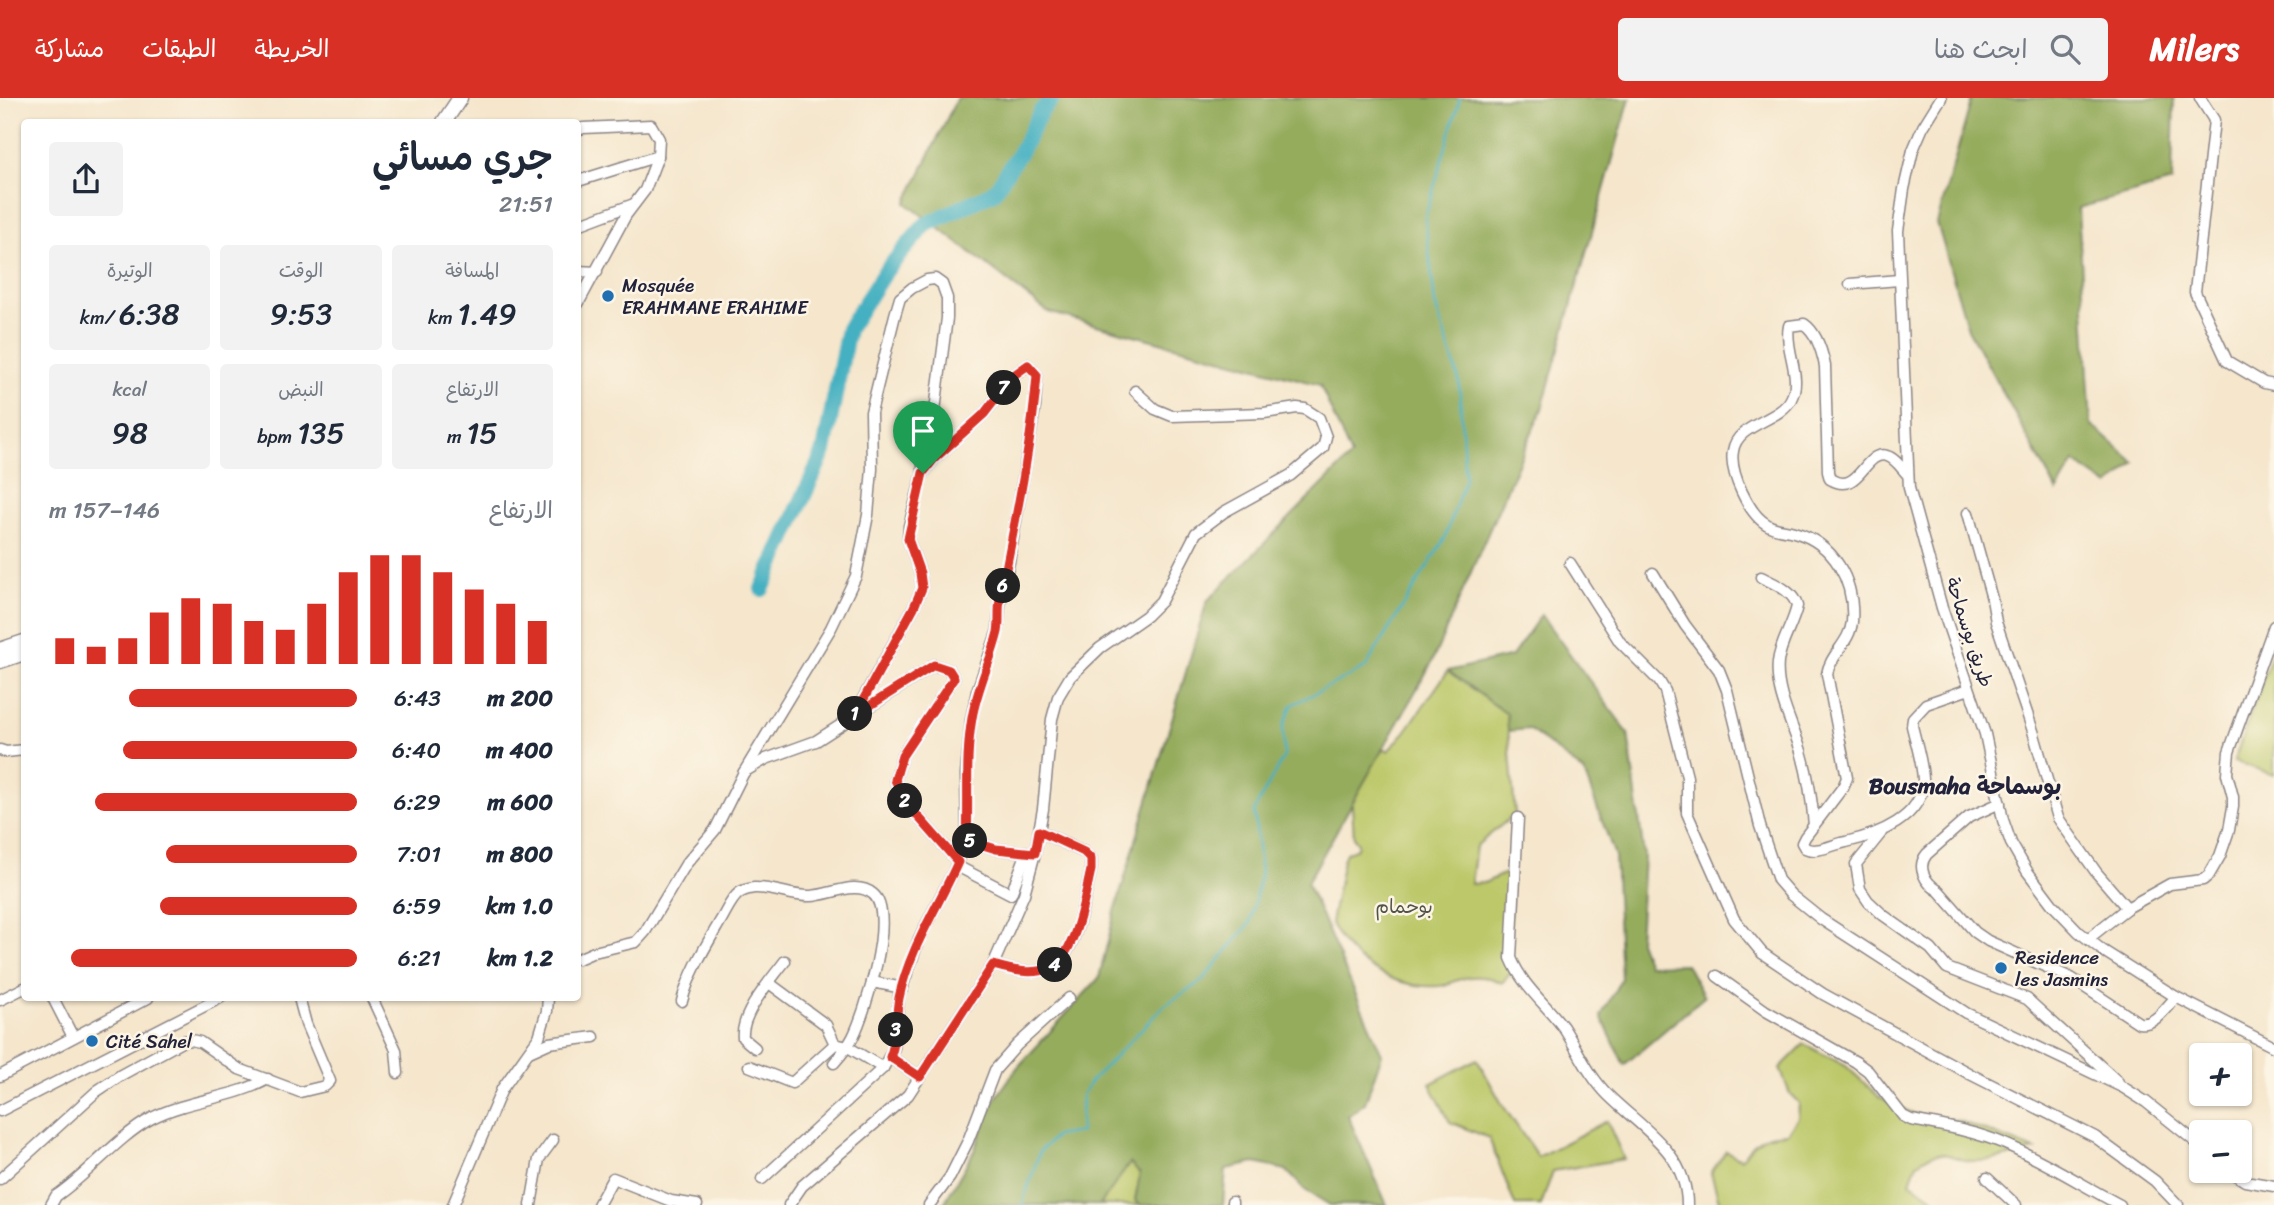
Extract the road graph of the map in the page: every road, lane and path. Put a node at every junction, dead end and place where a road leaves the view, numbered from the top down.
1 (460, 98) edge
2 (471, 98) edge
3 (1941, 98) edge
4 (2200, 98) edge
5 (446, 119) edge
6 (457, 119) edge
7 (581, 129) edge
8 (658, 156) junction
9 (581, 180) edge
10 (636, 204) junction
11 (581, 224) edge
12 (581, 271) edge
13 (597, 272) junction
14 (1899, 281) junction
15 (1850, 284) dead end
16 (581, 299) edge
17 (2274, 385) edge
18 (1135, 391) dead end
19 (923, 473) junction
20 (1908, 475) junction
21 (1968, 513) dead end
22 (1570, 563) dead end
23 (1653, 573) dead end
24 (1761, 577) dead end
25 (2274, 626) edge
26 (21, 644) edge
27 (21, 653) edge
28 (3, 654) edge
29 (1969, 689) junction
30 (855, 715) junction
31 (0, 750) edge
32 (21, 750) edge
33 (744, 772) junction
34 (2000, 803) junction
35 (1518, 818) dead end
36 (1814, 825) junction
37 (1039, 831) junction
38 (1883, 831) junction
39 (967, 840) junction
40 (1031, 853) junction
41 (958, 864) junction
42 (1016, 897) junction
43 (2127, 908) junction
44 (2089, 938) junction
45 (581, 957) edge
46 (785, 961) dead end
47 (993, 965) junction
48 (1717, 976) dead end
49 (872, 982) junction
50 (769, 983) junction
51 (903, 988) junction
52 (21, 990) edge
53 (1069, 998) dead end
54 (2176, 998) junction
55 (0, 1000) edge
56 (55, 1001) edge
57 (142, 1001) edge
58 (214, 1001) edge
59 (300, 1001) edge
60 (373, 1001) edge
61 (548, 1001) edge
62 (682, 1001) dead end
63 (73, 1037) junction
64 (594, 1037) dead end
65 (835, 1044) junction
66 (2274, 1046) edge
67 (848, 1047) junction
68 (755, 1048) dead end
69 (527, 1052) junction
70 (890, 1057) junction
71 (834, 1063) dead end
72 (750, 1066) dead end
73 (883, 1068) junction
74 (398, 1073) dead end
75 (0, 1076) edge
76 (920, 1077) junction
77 (268, 1079) junction
78 (2124, 1088) junction
79 (0, 1111) edge
80 (2189, 1137) edge
81 (553, 1140) dead end
82 (1987, 1178) dead end
83 (0, 1179) edge
84 (762, 1179) dead end
85 (2252, 1182) edge
86 (2274, 1186) edge
87 (51, 1205) edge
88 (453, 1205) edge
89 (531, 1205) edge
90 (598, 1205) edge
91 (697, 1205) edge
92 (789, 1205) edge
93 (929, 1205) edge
94 (1688, 1205) edge
95 (2016, 1205) edge
96 (2120, 1205) edge
97 (2178, 1205) edge

1 - 5 main road
2 - 6 main road
3 - 14 street, طريق بوسماحة
4 - 17 street
7 - 8 street
8 - 9 street
8 - 10 street
10 - 11 street
10 - 13 street
12 - 13 street
13 - 16 street
14 - 15 street
14 - 20 street, طريق بوسماحة
18 - 37 street
19 - 30 street
19 - 33 street
19 - 39 street
20 - 29 street, طريق بوسماحة
20 - 36 street
21 - 43 street
22 - 97 street
23 - 78 street
24 - 36 street
25 - 43 street
26 - 28 main road
27 - 28 main road
29 - 34 street, طريق بوسماحة
29 - 38 street
30 - 33 street
30 - 41 street
31 - 32 street
33 - 45 street
34 - 44 street, طريق بوسماحة
34 - 54 street
35 - 94 street
36 - 38 street
37 - 40 street
37 - 47 street
38 - 78 street
39 - 40 street
39 - 41 street
40 - 42 street
41 - 42 street
41 - 51 street
42 - 47 street
43 - 44 street
44 - 54 street, طريق بوسماحة
46 - 50 street
47 - 76 street
48 - 96 street
49 - 51 street
49 - 62 street
49 - 67 street
50 - 65 street
50 - 68 street
51 - 70 street
52 - 55 street
53 - 93 street
54 - 66 street, طريق بوسماحة
56 - 63 street
57 - 63 street
58 - 79 street
59 - 77 street
60 - 74 street
61 - 69 street
63 - 75 street
64 - 69 street
65 - 67 street
65 - 72 street
67 - 71 street
67 - 73 street
69 - 88 street
70 - 73 street
70 - 76 street
73 - 84 street
76 - 92 street
77 - 83 street
77 - 87 street
78 - 80 street
81 - 89 street
82 - 95 street
85 - 86 street
90 - 91 street

